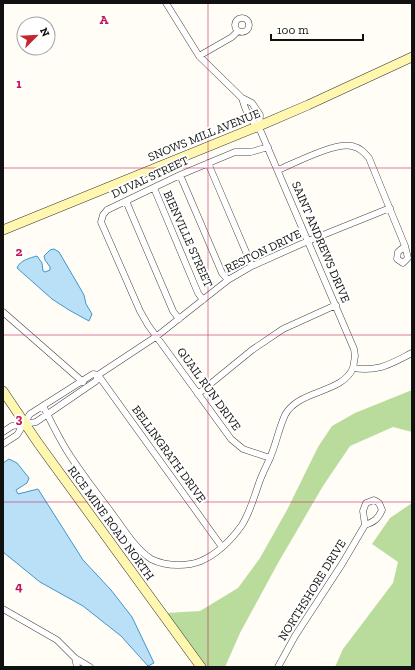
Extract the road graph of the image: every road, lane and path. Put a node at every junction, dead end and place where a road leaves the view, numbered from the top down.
1 (166, 3) edge
2 (238, 31) dead end
3 (199, 56) junction
4 (412, 57) edge
5 (242, 98) junction
6 (259, 126) junction
7 (268, 147) junction
8 (208, 163) junction
9 (278, 170) junction
10 (180, 175) junction
11 (154, 188) junction
12 (126, 201) junction
13 (390, 208) junction
14 (3, 230) edge
15 (308, 241) junction
16 (405, 246) dead end
17 (252, 266) junction
18 (228, 280) junction
19 (203, 300) junction
20 (336, 305) junction
21 (3, 312) edge
22 (179, 320) junction
23 (157, 336) junction
24 (412, 353) edge
25 (353, 368) junction
26 (98, 375) junction
27 (82, 381) junction
28 (86, 387) junction
29 (3, 391) edge
30 (198, 394) junction
31 (43, 406) junction
32 (47, 414) junction
33 (24, 424) junction
34 (3, 432) edge
35 (3, 444) edge
36 (270, 458) junction
37 (365, 525) dead end
38 (222, 547) junction
39 (3, 608) edge
40 (75, 658) junction
41 (77, 667) edge
42 (90, 667) edge
43 (201, 667) edge
44 (278, 667) edge

1 - 3 street
2 - 3 street
3 - 5 street
4 - 6 main road, SNOWS MILL AVENUE
5 - 6 street
5 - 6 street
6 - 7 street, SAINT ANDREWS DRIVE
6 - 14 main road, SNOWS MILL AVENUE
7 - 8 street, DUVAL STREET
7 - 9 street, SAINT ANDREWS DRIVE
8 - 10 street, DUVAL STREET
8 - 17 street
9 - 13 street
9 - 15 street, SAINT ANDREWS DRIVE
10 - 11 street, DUVAL STREET
10 - 18 street
11 - 12 street, DUVAL STREET
11 - 19 street, BIENVILLE STREET
12 - 22 street
12 - 23 street, DUVAL STREET
13 - 15 street, RESTON DRIVE
13 - 16 street
15 - 17 street, RESTON DRIVE
15 - 20 street, SAINT ANDREWS DRIVE
17 - 18 street, RESTON DRIVE
18 - 19 street, RESTON DRIVE
19 - 22 street, RESTON DRIVE
20 - 25 street, SAINT ANDREWS DRIVE
20 - 30 street
21 - 27 street
22 - 23 street, RESTON DRIVE
23 - 26 street, RESTON DRIVE
23 - 30 street, QUAIL RUN DRIVE
24 - 25 street
25 - 36 street
26 - 27 street, RESTON DRIVE
26 - 28 street, RESTON DRIVE
26 - 38 street, BELLINGRATH DRIVE
27 - 28 street
27 - 31 street, RESTON DRIVE
28 - 32 street, RESTON DRIVE
29 - 33 main road, RICE MINE ROAD NORTH
30 - 36 street, QUAIL RUN DRIVE
31 - 32 street
31 - 33 street, RESTON DRIVE
32 - 33 street, RESTON DRIVE
32 - 38 street
33 - 34 street
33 - 35 street
33 - 43 main road, RICE MINE ROAD NORTH
36 - 38 street
37 - 44 street, NORTHSHORE DRIVE
39 - 40 street
40 - 41 street
40 - 42 street

